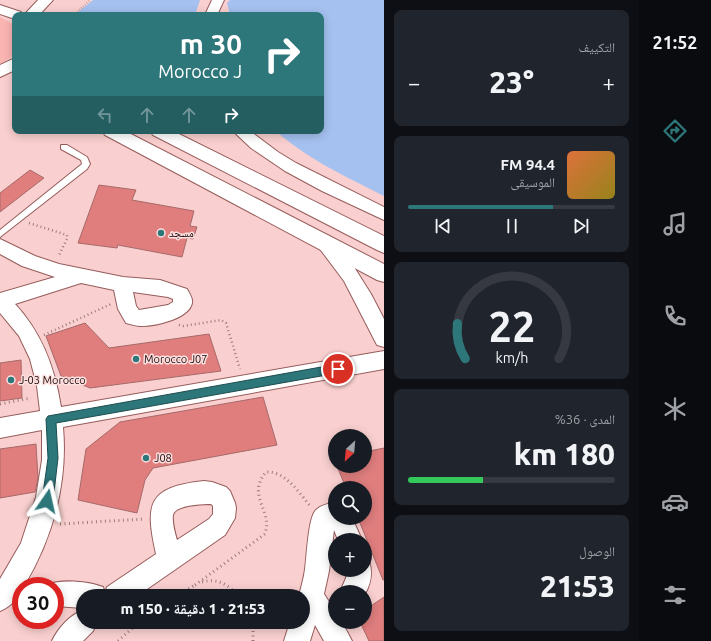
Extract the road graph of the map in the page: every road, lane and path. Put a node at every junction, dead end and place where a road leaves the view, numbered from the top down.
1 (13, 0) edge
2 (46, 0) edge
3 (90, 0) edge
4 (218, 0) edge
5 (0, 3) edge
6 (0, 9) edge
7 (34, 12) edge
8 (77, 12) edge
9 (212, 12) edge
10 (12, 14) edge
11 (12, 67) edge
12 (3, 78) edge
13 (117, 134) edge
14 (165, 134) edge
15 (244, 134) edge
16 (64, 148) dead end
17 (384, 214) edge
18 (18, 220) junction
19 (0, 234) edge
20 (322, 242) junction
21 (384, 245) edge
22 (0, 246) edge
23 (52, 269) junction
24 (384, 274) edge
25 (81, 276) junction
26 (123, 291) junction
27 (0, 301) edge
28 (175, 312) junction
29 (384, 339) edge
30 (31, 341) junction
31 (384, 360) edge
32 (245, 385) junction
33 (49, 395) junction
34 (0, 404) edge
35 (51, 419) junction
36 (0, 428) edge
37 (328, 514) edge
38 (162, 518) junction
39 (330, 525) edge
40 (338, 525) edge
41 (39, 526) junction
42 (345, 533) edge
43 (169, 559) junction
44 (195, 585) junction
45 (126, 589) edge
46 (188, 589) edge
47 (232, 589) edge
48 (9, 594) edge
49 (64, 594) edge
50 (76, 595) edge
51 (311, 596) junction
52 (328, 618) edge
53 (77, 629) edge
54 (132, 629) edge
55 (254, 629) edge
56 (65, 641) edge
57 (118, 641) edge
58 (253, 641) edge
59 (297, 641) edge

1 - 5 street
2 - 7 street
3 - 8 path
4 - 9 street
6 - 10 street
11 - 12 street
13 - 20 street
14 - 21 street
15 - 17 street
16 - 18 lane
18 - 19 lane
18 - 23 path
20 - 24 street
20 - 29 street
22 - 23 street
23 - 25 street
25 - 26 street
25 - 27 street
26 - 28 street
26 - 28 street
26 - 30 path
27 - 30 street
28 - 32 path
30 - 33 street
31 - 32 street
32 - 35 street
33 - 34 path
33 - 35 street
35 - 36 street
35 - 41 street
37 - 44 path
38 - 41 path
38 - 43 street
38 - 43 street
39 - 51 street
40 - 42 street
41 - 48 street
43 - 45 street
44 - 46 path
44 - 47 path
49 - 50 street
51 - 52 street
51 - 59 street
53 - 56 street
54 - 57 path
55 - 58 path

